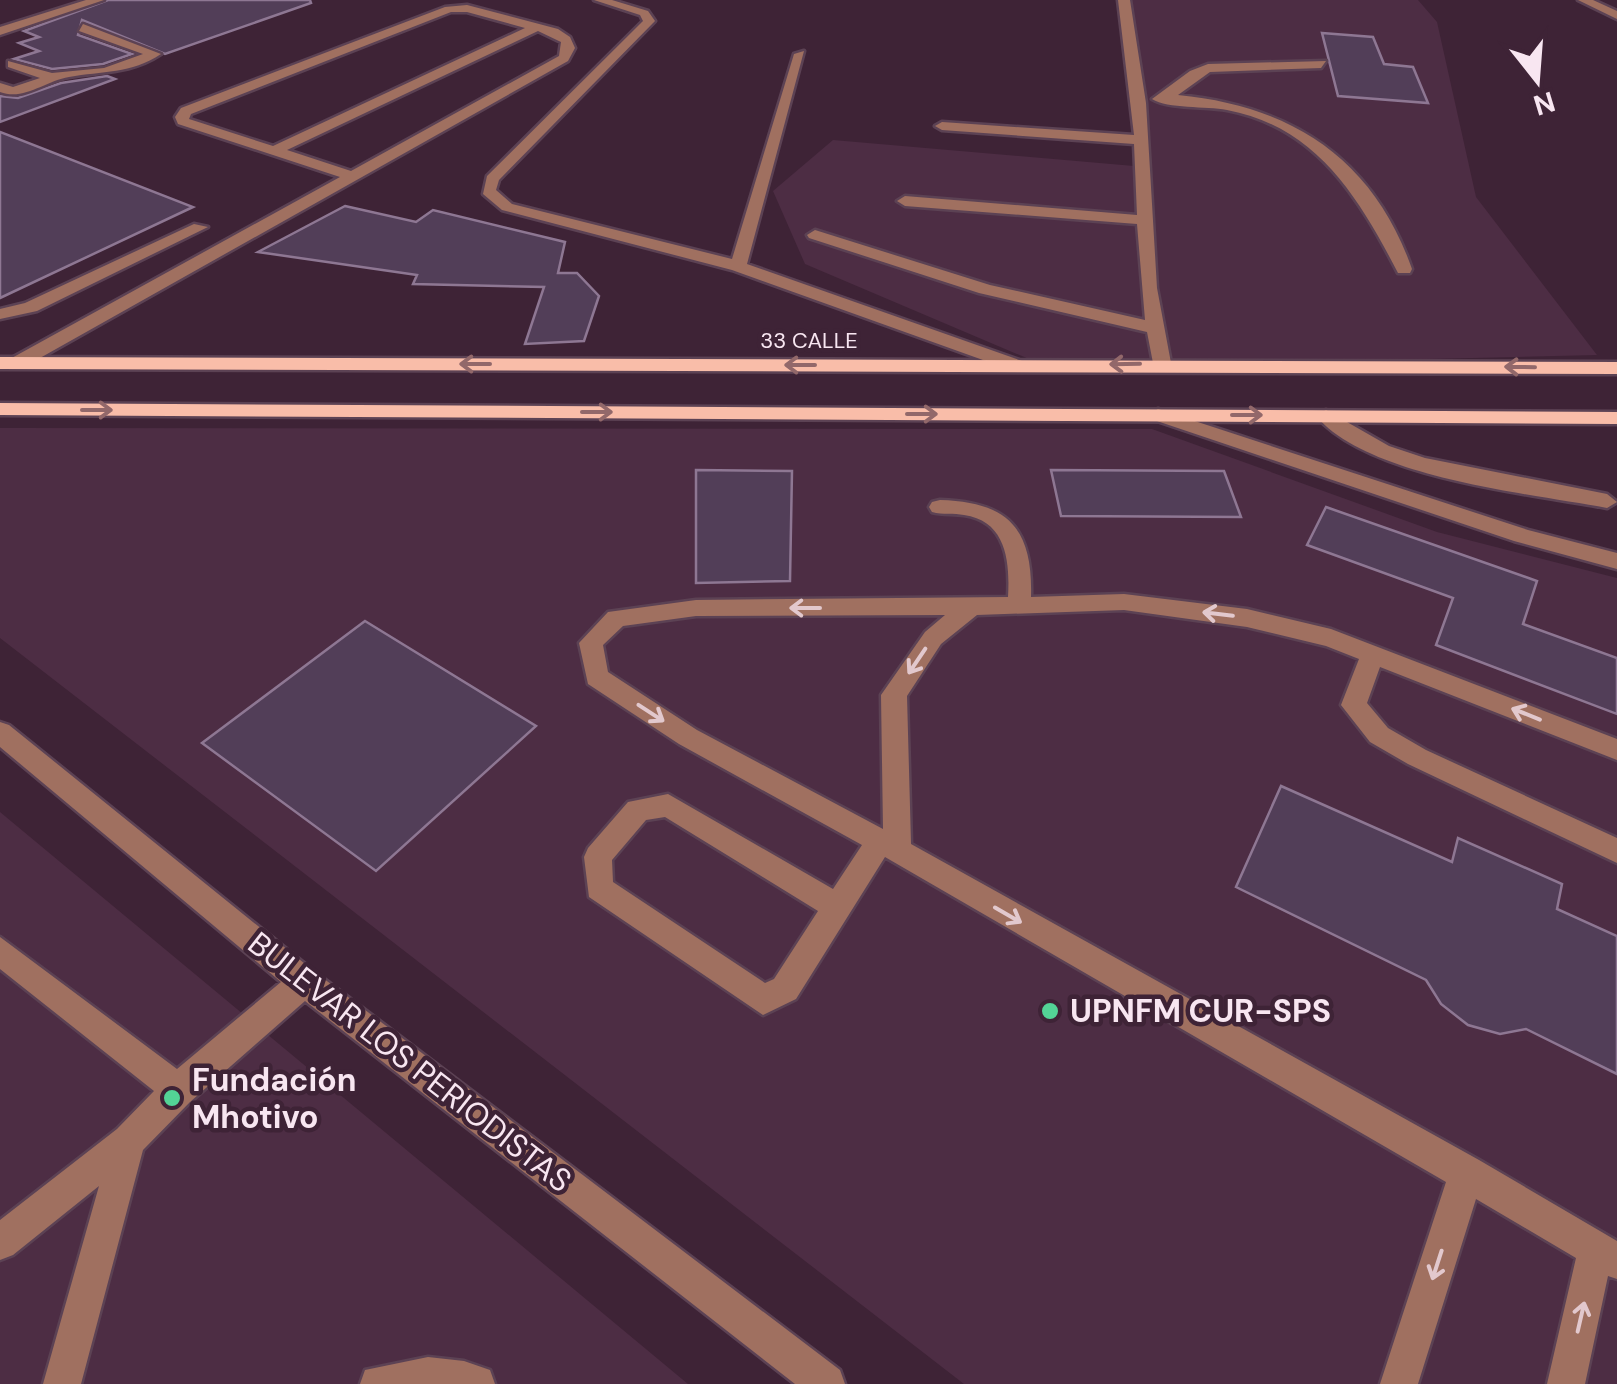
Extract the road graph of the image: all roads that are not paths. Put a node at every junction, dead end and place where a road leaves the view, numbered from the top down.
1 (98, 0) edge
2 (600, 0) edge
3 (1124, 0) edge
4 (1584, 0) edge
5 (1617, 15) edge
6 (537, 27) junction
7 (83, 28) dead end
8 (0, 31) edge
9 (800, 54) dead end
10 (13, 64) dead end
11 (1321, 64) dead end
12 (53, 78) junction
13 (4, 92) edge
14 (1164, 98) junction
15 (1140, 104) junction
16 (942, 126) dead end
17 (1142, 140) junction
18 (273, 150) junction
19 (355, 177) junction
20 (905, 202) dead end
21 (1146, 220) junction
22 (200, 227) dead end
23 (814, 235) dead end
24 (738, 266) junction
25 (1404, 270) dead end
26 (0, 314) edge
27 (1155, 328) junction
28 (6, 364) edge
29 (1162, 364) junction
30 (1016, 365) junction
31 (1617, 368) edge
32 (0, 409) edge
33 (1158, 414) junction
34 (1326, 416) junction
35 (1617, 418) edge
36 (1607, 501) dead end
37 (940, 507) dead end
38 (1617, 561) edge
39 (1019, 606) junction
40 (972, 608) junction
41 (1374, 654) junction
42 (0, 732) edge
43 (1617, 750) edge
44 (888, 846) junction
45 (1617, 851) edge
46 (837, 907) junction
47 (0, 951) edge
48 (304, 982) junction
49 (178, 1090) junction
50 (129, 1141) junction
51 (1467, 1172) junction
52 (0, 1242) edge
53 (1606, 1256) edge
54 (62, 1384) edge
55 (378, 1384) edge
56 (476, 1384) edge
57 (826, 1384) edge
58 (1399, 1384) edge
59 (1566, 1384) edge

1 - 8 street
2 - 24 street
3 - 15 street
4 - 5 street
6 - 18 street
6 - 18 street
6 - 19 street
7 - 12 street
9 - 24 street
10 - 12 street
11 - 14 street
12 - 13 street
14 - 15 street
14 - 25 street
15 - 17 street
16 - 17 street
17 - 21 street
18 - 19 street
19 - 28 street
20 - 21 street
21 - 27 street
22 - 26 street
23 - 27 street
24 - 30 street
27 - 29 street
30 -> 28 main road, 33 CALLE
29 -> 30 main road, 33 CALLE
31 -> 29 main road, 33 CALLE
32 -> 33 main road
33 -> 34 main road
33 - 38 street
34 - 35 main road
34 - 36 street
37 - 39 street
39 - 40 street
41 -> 39 street
40 -> 44 street
40 -> 44 street
43 -> 41 street
41 - 45 street
42 - 48 street, BULEVAR LOS PERIODISTAS
44 - 46 street
44 -> 51 street
46 - 46 street
47 - 49 street
48 - 49 street
48 - 57 street, BULEVAR LOS PERIODISTAS
49 - 50 street
50 - 52 street
50 - 54 street
51 - 53 street
51 -> 58 street
59 -> 53 street
55 - 56 street

